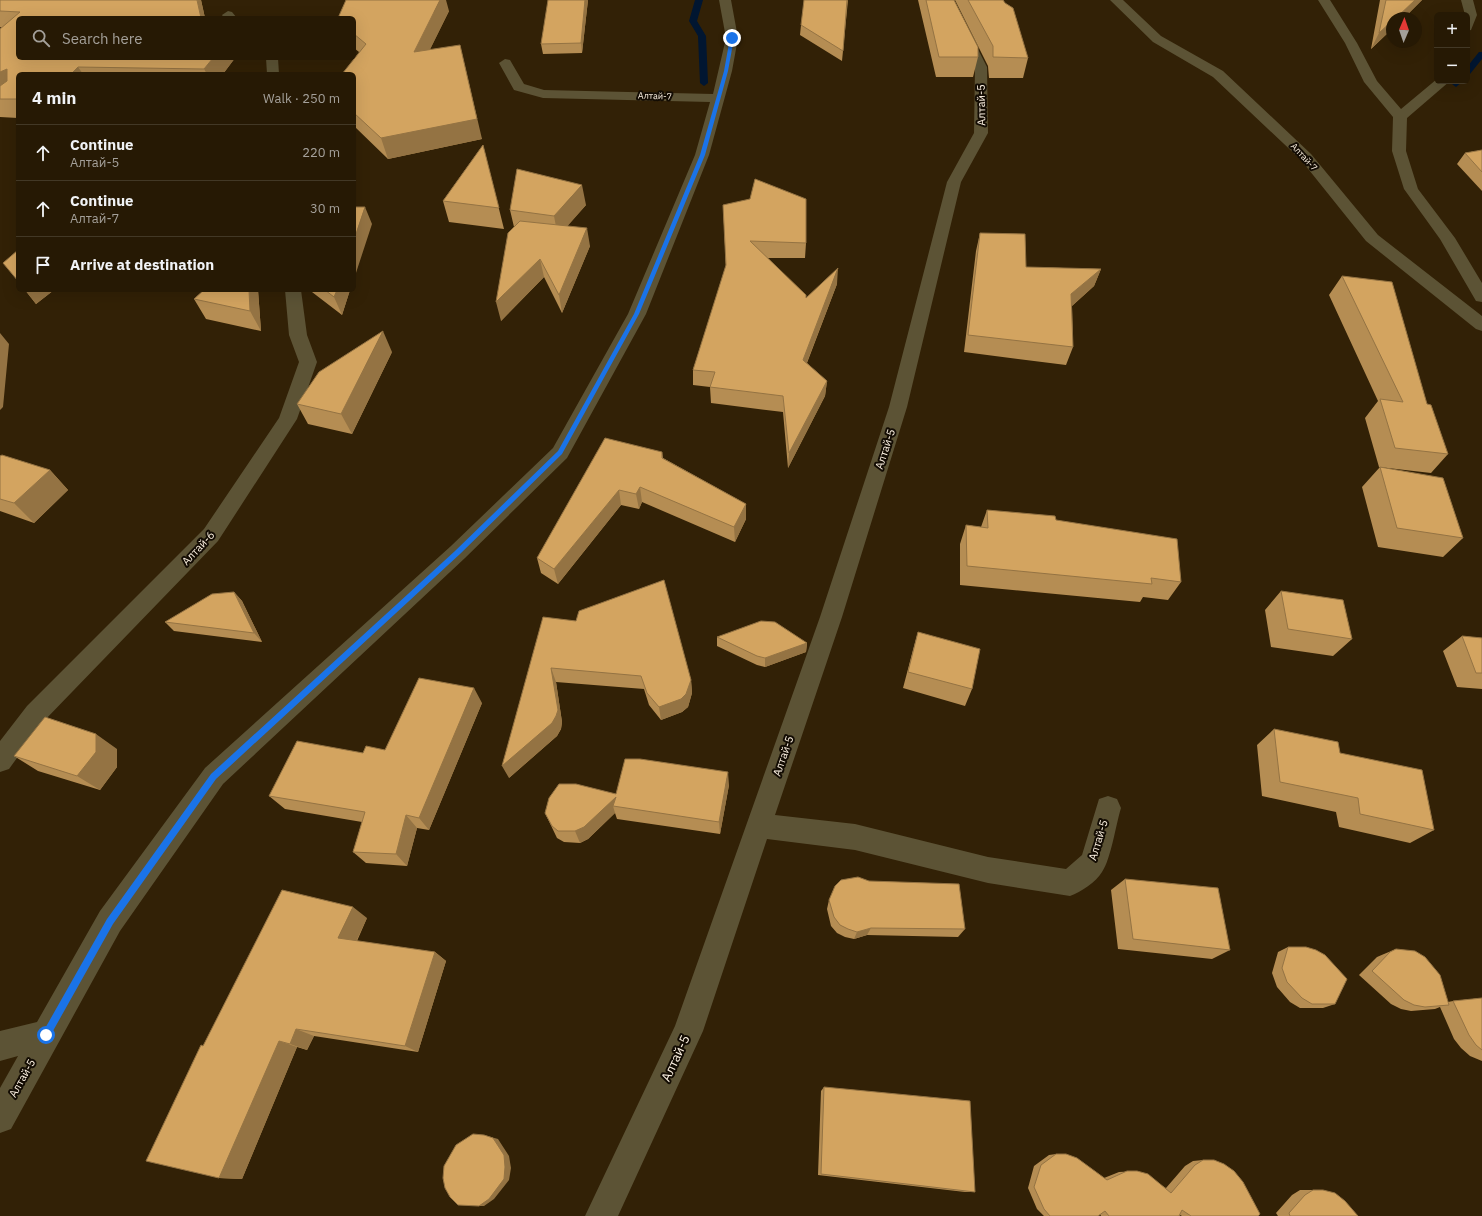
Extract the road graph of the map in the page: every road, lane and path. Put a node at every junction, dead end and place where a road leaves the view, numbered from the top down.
1 (725, 0) edge
2 (947, 0) edge
3 (1116, 0) edge
4 (1324, 0) edge
5 (1468, 0) edge
6 (1470, 12) edge
7 (272, 60) edge
8 (505, 63) dead end
9 (273, 72) edge
10 (1439, 84) edge
11 (718, 98) junction
12 (1400, 116) junction
13 (1476, 276) edge
14 (293, 292) edge
15 (1482, 297) edge
16 (1482, 325) edge
17 (0, 761) edge
18 (1108, 808) dead end
19 (759, 826) junction
20 (46, 1035) junction
21 (0, 1046) edge
22 (0, 1118) edge
23 (601, 1216) edge

1 - 11 street
2 - 19 street, Алтай-5
3 - 16 street, Алтай-7
4 - 12 street
5 - 6 street
7 - 9 street
8 - 11 street, Алтай-7
10 - 12 street
11 - 20 street, Алтай-5
12 - 13 street
13 - 15 street
14 - 17 street, Алтай-6
18 - 19 street, Алтай-5
19 - 23 street, Алтай-5
20 - 21 street
20 - 22 street, Алтай-5

